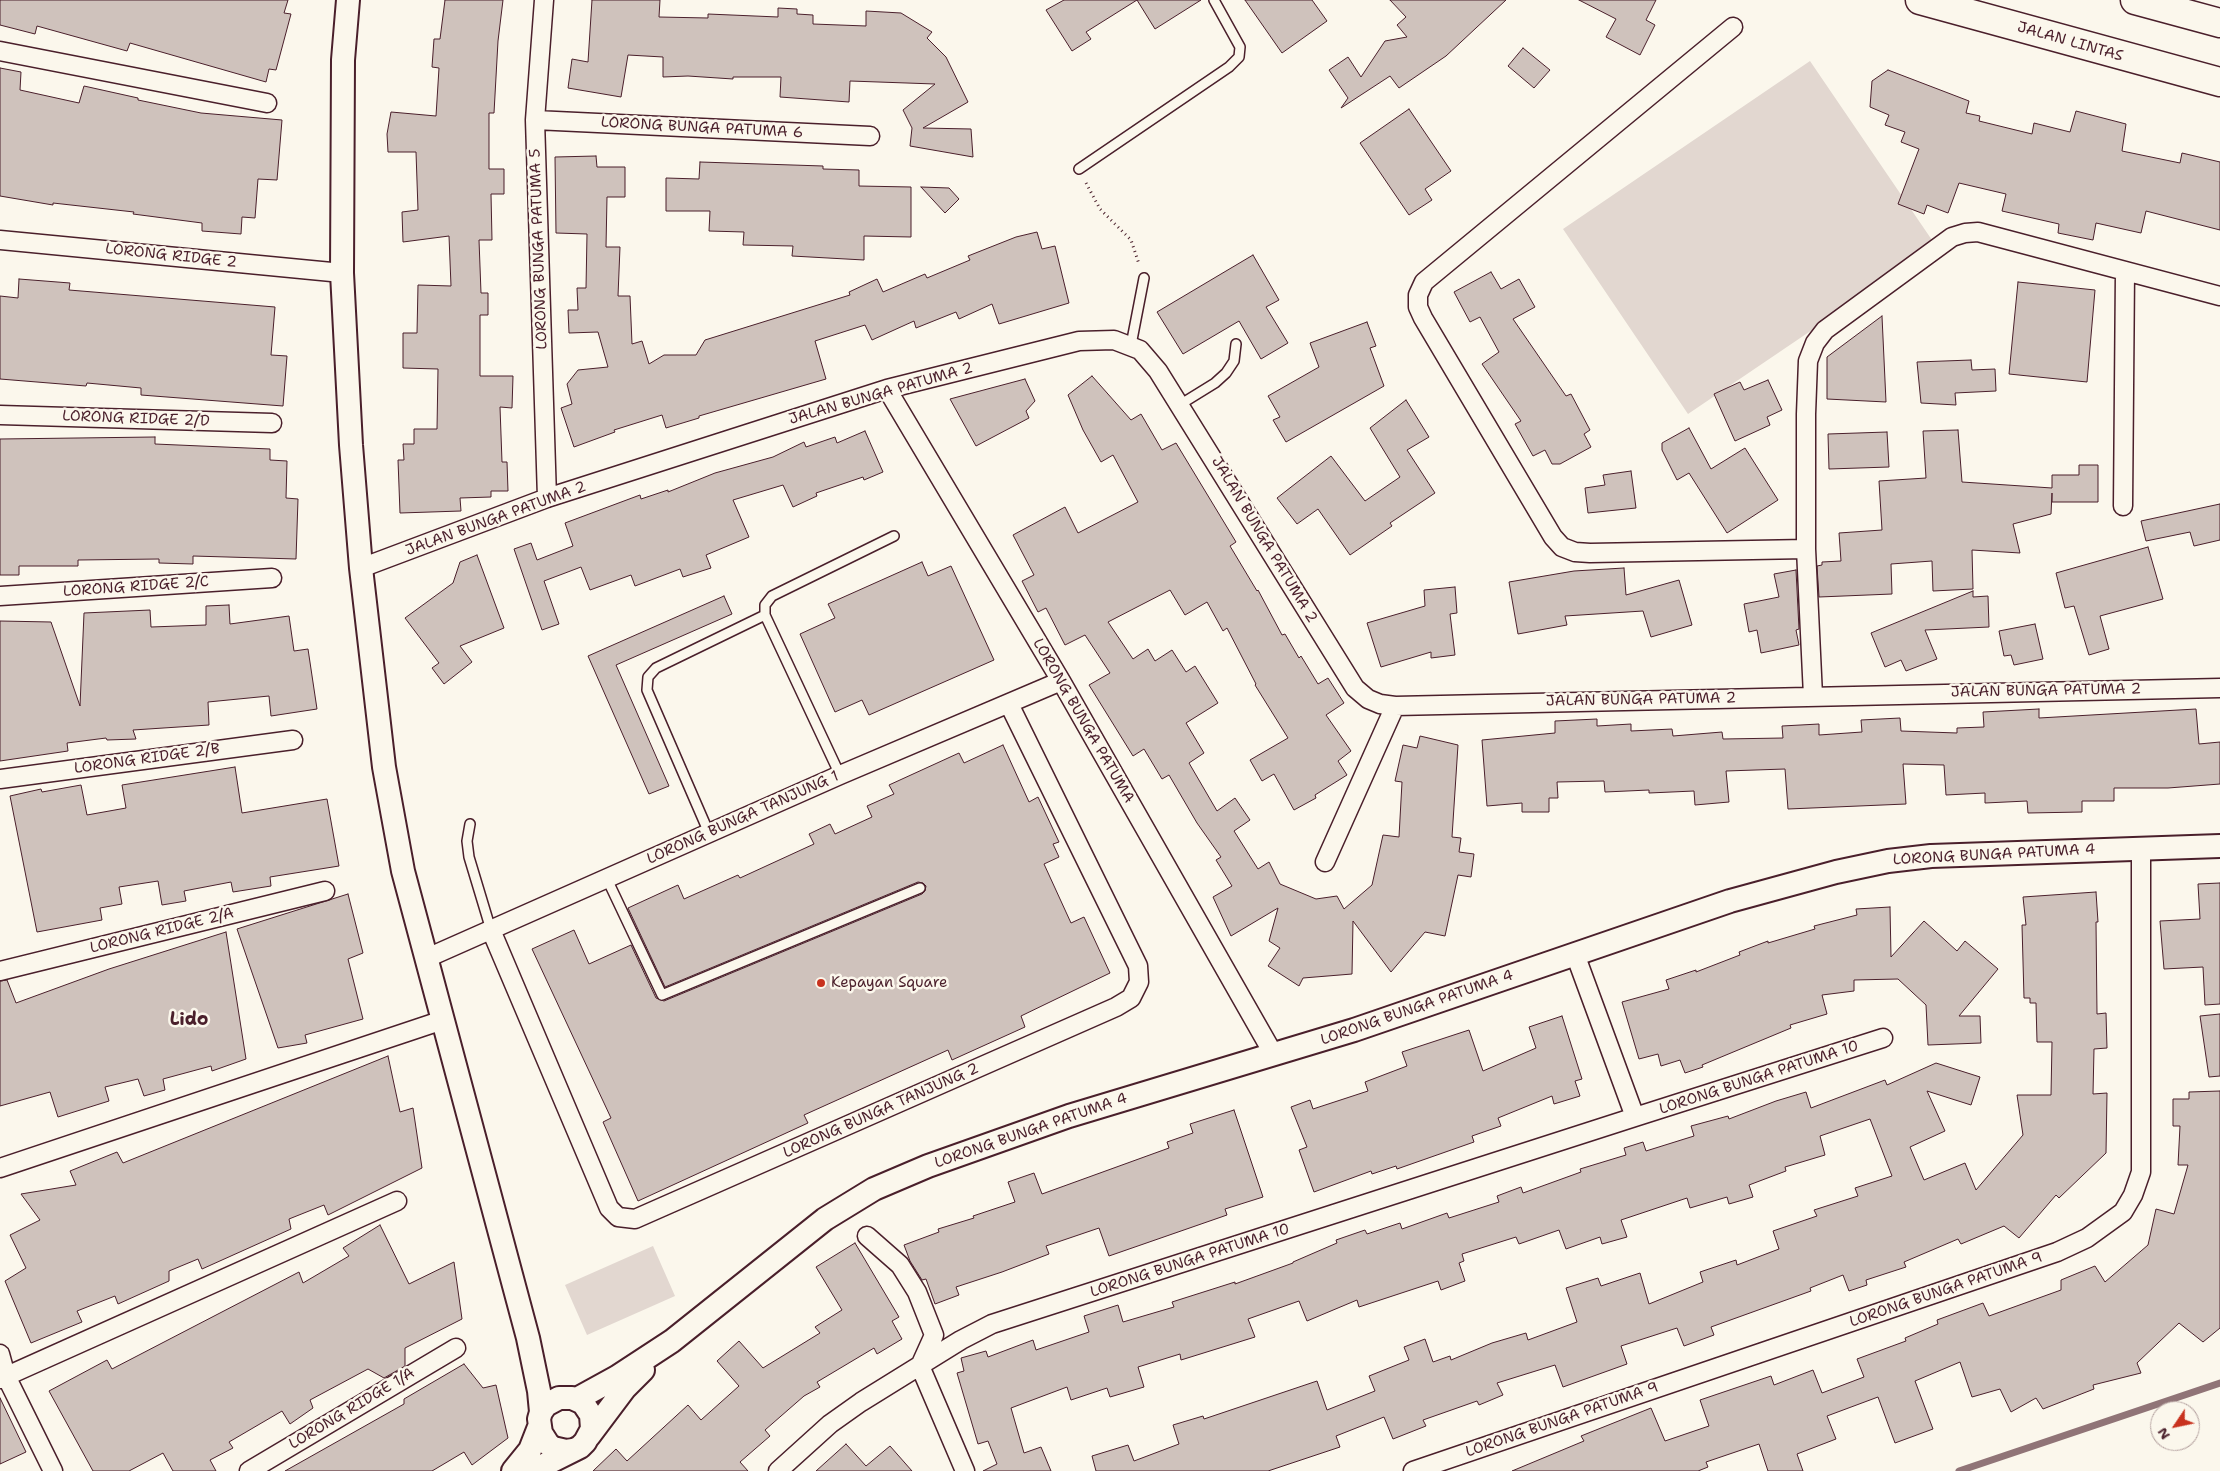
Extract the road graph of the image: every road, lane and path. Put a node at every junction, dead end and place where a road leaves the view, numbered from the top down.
1 (348, 0) edge
2 (544, 0) edge
3 (1214, 0) edge
4 (1920, 0) edge
5 (2135, 0) edge
6 (2220, 23) edge
7 (1732, 27) dead end
8 (0, 50) edge
9 (2220, 82) edge
10 (267, 103) dead end
11 (535, 120) junction
12 (870, 136) dead end
13 (1079, 169) joint
14 (0, 240) edge
15 (2125, 271) junction
16 (342, 273) junction
17 (1144, 278) joint
18 (2220, 296) edge
19 (1236, 344) dead end
20 (1131, 346) junction
21 (887, 390) junction
22 (1181, 404) junction
23 (0, 415) edge
24 (272, 423) dead end
25 (547, 498) junction
26 (2123, 506) dead end
27 (894, 536) dead end
28 (1806, 549) junction
29 (361, 568) junction
30 (272, 578) dead end
31 (0, 596) edge
32 (765, 615) junction
33 (1061, 681) junction
34 (2220, 688) edge
35 (1813, 696) junction
36 (1009, 704) junction
37 (1396, 706) junction
38 (293, 740) dead end
39 (840, 775) junction
40 (0, 779) edge
41 (470, 824) dead end
42 (709, 833) junction
43 (2220, 846) edge
44 (2141, 848) junction
45 (1325, 862) dead end
46 (607, 879) junction
47 (920, 888) dead end
48 (325, 891) dead end
49 (491, 930) junction
50 (1575, 954) junction
51 (426, 958) junction
52 (0, 971) edge
53 (443, 1020) junction
54 (1883, 1038) dead end
55 (1274, 1055) junction
56 (1635, 1117) junction
57 (0, 1168) edge
58 (397, 1201) dead end
59 (867, 1236) dead end
60 (528, 1338) junction
61 (672, 1341) junction
62 (456, 1348) dead end
63 (0, 1354) edge
64 (920, 1366) junction
65 (3, 1377) edge
66 (572, 1398) junction
67 (540, 1419) junction
68 (581, 1443) junction
69 (53, 1471) edge
70 (249, 1471) edge
71 (513, 1471) edge
72 (532, 1471) edge
73 (778, 1471) edge
74 (965, 1471) edge
75 (1412, 1471) edge

1 - 16 street
2 - 11 street, LORONG BUNGA PATUMA 5
3 - 13 lane
4 - 9 highway, JALAN LINTAS
5 - 6 highway
7 - 28 street
8 - 10 street
11 - 12 street, LORONG BUNGA PATUMA 6
11 - 25 street, LORONG BUNGA PATUMA 5
13 - 17 path
14 - 16 street, LORONG RIDGE 2
15 - 18 street
15 - 26 street
15 - 28 street
16 - 29 street
17 - 20 lane
19 - 22 lane
20 - 21 street, JALAN BUNGA PATUMA 2
20 - 22 street, JALAN BUNGA PATUMA 2
21 - 25 street, JALAN BUNGA PATUMA 2
21 - 33 street, LORONG BUNGA PATUMA
22 - 37 street, JALAN BUNGA PATUMA 2
23 - 24 street, LORONG RIDGE 2/D
25 - 29 street, JALAN BUNGA PATUMA 2
27 - 32 lane
28 - 35 street
29 - 51 street
30 - 31 street, LORONG RIDGE 2/C
32 - 39 lane
32 - 42 lane
33 - 36 street, LORONG BUNGA TANJUNG 1
33 - 55 street, LORONG BUNGA PATUMA
34 - 35 street, JALAN BUNGA PATUMA 2
35 - 37 street, JALAN BUNGA PATUMA 2
36 - 39 street, LORONG BUNGA TANJUNG 1
36 - 49 street, LORONG BUNGA TANJUNG 2
37 - 45 street
38 - 40 street, LORONG RIDGE 2/B
39 - 42 street, LORONG BUNGA TANJUNG 1
41 - 49 lane
42 - 46 street, LORONG BUNGA TANJUNG 1
43 - 44 street, LORONG BUNGA PATUMA 4
44 - 50 street, LORONG BUNGA PATUMA 4
44 - 75 street, LORONG BUNGA PATUMA 9
46 - 47 lane
46 - 49 street, LORONG BUNGA TANJUNG 1
48 - 52 street, LORONG RIDGE 2/A
49 - 51 street, LORONG BUNGA TANJUNG 1
50 - 55 street, LORONG BUNGA PATUMA 4
50 - 56 street
51 - 53 street
53 - 57 street
53 - 60 street
54 - 56 street, LORONG BUNGA PATUMA 10
55 - 61 street, LORONG BUNGA PATUMA 4
56 - 64 street, LORONG BUNGA PATUMA 10
58 - 65 street
59 - 64 street
60 - 66 street
60 - 67 street
61 - 66 street
61 - 68 street
62 - 70 street, LORONG RIDGE 1/A
63 - 65 street
64 - 73 street, LORONG BUNGA PATUMA 10
64 - 74 street
65 - 69 street
66 - 67 street
66 - 68 street
67 - 68 street
67 - 71 street
68 - 72 street

